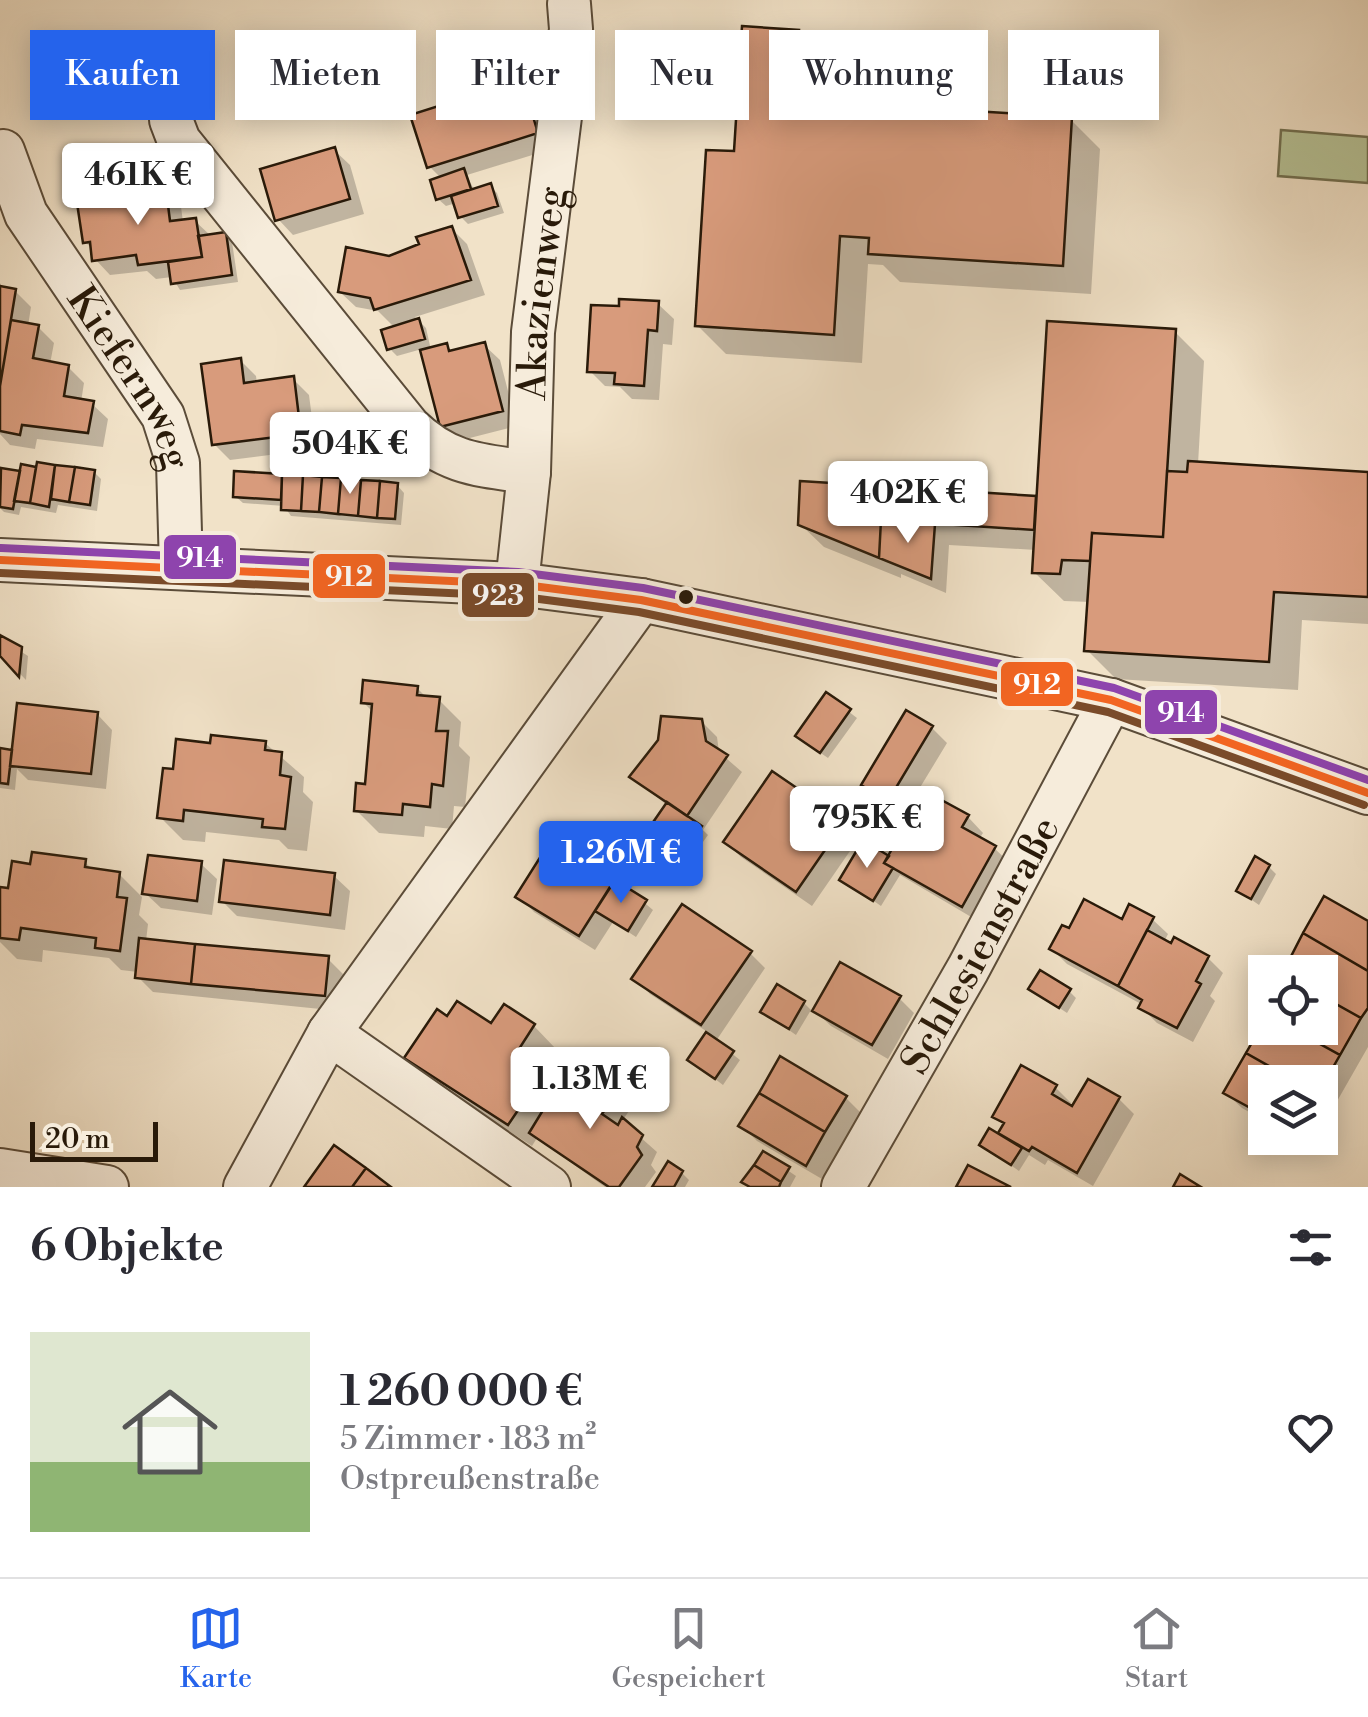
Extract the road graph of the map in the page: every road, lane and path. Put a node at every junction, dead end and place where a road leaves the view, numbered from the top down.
1 (569, 4) dead end
2 (171, 120) dead end
3 (2, 151) dead end
4 (528, 472) junction
5 (0, 560) edge
6 (181, 566) junction
7 (517, 584) junction
8 (641, 600) junction
9 (1111, 700) junction
10 (1368, 793) edge
11 (329, 1033) junction
12 (0, 1170) edge
13 (107, 1187) edge
14 (245, 1187) edge
15 (549, 1187) edge
16 (842, 1187) edge

1 - 4 street, Akazienweg
2 - 4 street
3 - 6 street, Kiefernweg
4 - 7 street, Akazienweg
5 - 6 street
6 - 7 street
7 - 8 street
8 - 9 street
8 - 11 street
9 - 10 street
9 - 16 street, Schlesienstraße
11 - 14 street
11 - 15 street
12 - 13 street

